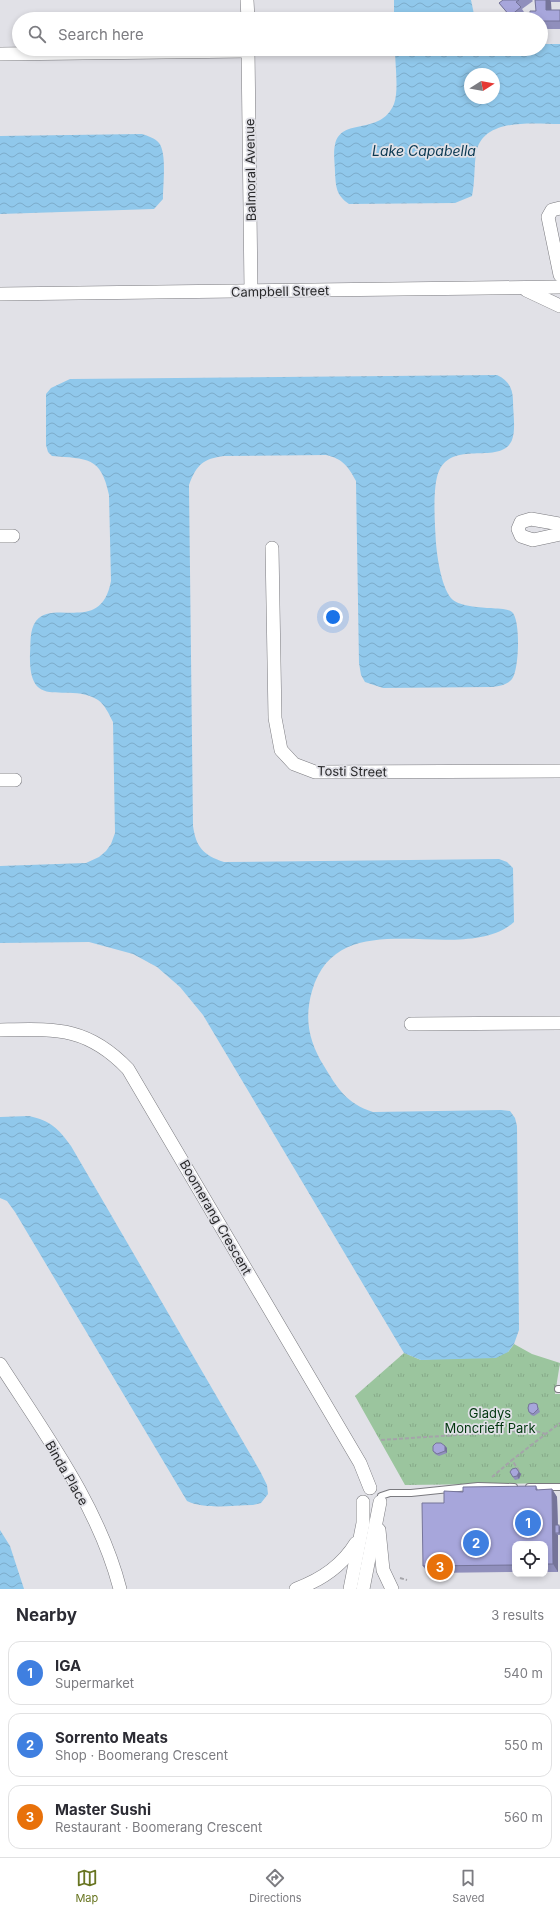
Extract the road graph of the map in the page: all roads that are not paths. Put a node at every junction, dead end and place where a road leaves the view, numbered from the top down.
1 (247, 0) edge
2 (248, 12) edge
3 (0, 54) edge
4 (12, 54) edge
5 (248, 56) edge
6 (560, 208) edge
7 (560, 270) edge
8 (560, 275) edge
9 (560, 287) edge
10 (521, 288) junction
11 (252, 291) junction
12 (0, 294) edge
13 (560, 306) edge
14 (560, 524) edge
15 (560, 534) edge
16 (272, 548) dead end
17 (545, 771) junction
18 (560, 771) edge
19 (560, 779) edge
20 (0, 780) edge
21 (15, 780) dead end
22 (557, 1022) edge
23 (411, 1024) dead end
24 (0, 1030) edge
25 (0, 1364) edge
26 (560, 1487) edge
27 (377, 1499) junction
28 (360, 1536) junction
29 (120, 1589) edge
30 (296, 1589) edge
31 (350, 1589) edge
32 (363, 1589) edge
33 (392, 1589) edge

1 - 2 street
3 - 4 street
5 - 11 street, Balmoral Avenue
6 - 8 street
7 - 8 street
8 - 9 street
9 - 10 street, Campbell Street
10 - 11 street, Campbell Street
10 - 13 street
11 - 12 street, Campbell Street
14 - 15 street
16 - 17 street, Tosti Street
17 - 18 street, Tosti Street
17 - 19 street
20 - 21 street
22 - 23 street
24 - 27 street, Boomerang Crescent
25 - 29 street, Binda Place
26 - 27 lane
27 - 28 street
27 - 32 street
27 - 33 street, Boomerang Crescent
28 - 30 street
28 - 31 street

